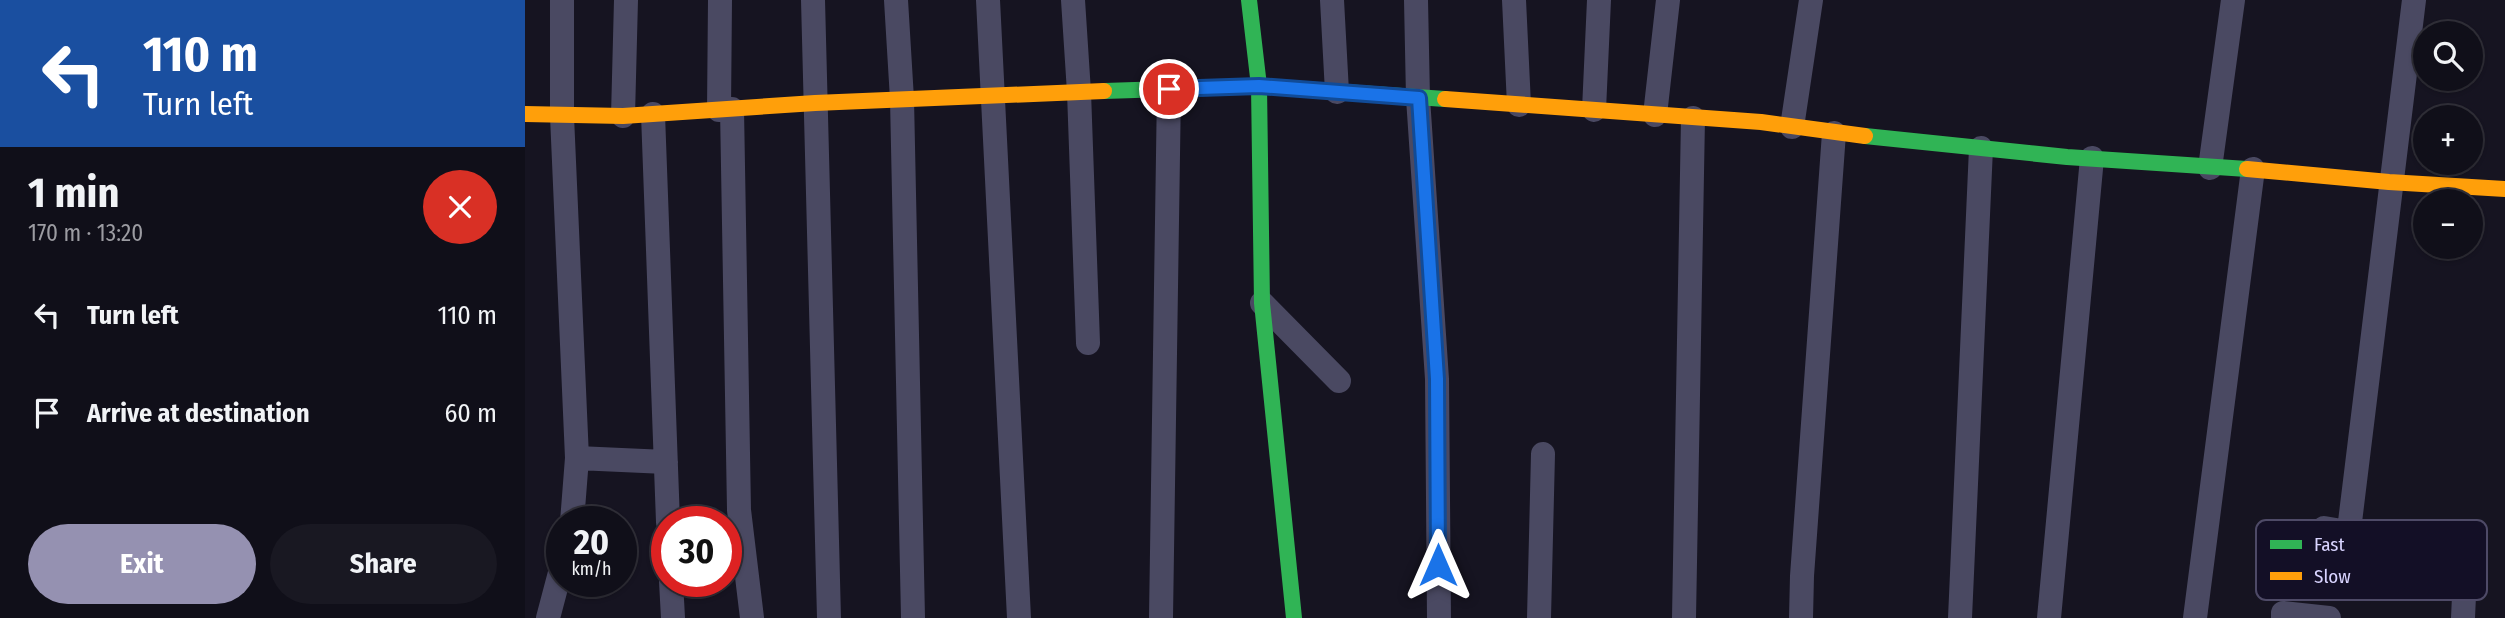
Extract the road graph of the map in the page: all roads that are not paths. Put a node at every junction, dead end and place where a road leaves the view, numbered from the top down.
1 (562, 0) edge
2 (626, 0) edge
3 (720, 0) edge
4 (814, 0) edge
5 (896, 0) edge
6 (988, 0) edge
7 (1073, 0) edge
8 (1249, 0) edge
9 (1332, 0) edge
10 (1416, 0) edge
11 (1514, 0) edge
12 (1599, 0) edge
13 (1668, 0) edge
14 (1811, 0) edge
15 (2233, 0) edge
16 (2414, 0) edge
17 (1259, 86) junction
18 (1169, 89) junction
19 (1079, 92) junction
20 (1336, 92) junction
21 (993, 94) junction
22 (1419, 98) junction
23 (902, 99) junction
24 (815, 103) junction
25 (1519, 105) junction
26 (725, 109) junction
27 (1594, 110) junction
28 (525, 114) edge
29 (653, 114) junction
30 (1655, 115) junction
31 (562, 116) junction
32 (623, 116) junction
33 (1693, 118) junction
34 (1792, 127) junction
35 (1834, 133) junction
36 (1981, 148) junction
37 (2092, 158) junction
38 (2210, 168) junction
39 (2253, 169) junction
40 (2390, 182) junction
41 (2505, 189) edge
42 (1262, 303) junction
43 (1088, 343) dead end
44 (1339, 381) dead end
45 (1543, 454) dead end
46 (577, 458) junction
47 (666, 462) junction
48 (573, 506) edge
49 (668, 506) edge
50 (2350, 520) edge
51 (554, 597) edge
52 (672, 597) edge
53 (2464, 600) edge
54 (548, 618) edge
55 (673, 618) edge
56 (752, 618) edge
57 (829, 618) edge
58 (913, 618) edge
59 (1019, 618) edge
60 (1161, 618) edge
61 (1294, 618) edge
62 (1439, 618) edge
63 (1539, 618) edge
64 (1684, 618) edge
65 (1801, 618) edge
66 (1960, 618) edge
67 (2049, 618) edge
68 (2195, 618) edge
69 (2283, 618) edge
70 (2329, 618) edge
71 (2463, 618) edge

1 - 31 street
2 - 32 street
3 - 26 street
4 - 24 street
5 - 23 street
6 - 21 street
7 - 19 street
8 - 17 street
9 - 20 street
10 - 22 street
11 - 25 street
12 - 27 street
13 - 30 street
14 - 34 street
15 - 38 street
16 - 40 street
17 - 18 street
17 - 20 street
17 - 42 street
18 - 19 street
18 - 60 street
19 - 21 street
19 - 43 street
20 - 22 street
21 - 23 street
21 - 59 street
22 - 25 street
22 - 62 street
23 - 24 street
23 - 58 street
24 - 26 street
24 - 57 street
25 - 27 street
26 - 29 street
26 - 56 street
27 - 30 street
28 - 31 street
29 - 32 street
29 - 47 street
30 - 33 street
31 - 32 street
31 - 46 street
33 - 34 street
33 - 64 street
34 - 35 street
35 - 36 street
35 - 65 street
36 - 37 street
36 - 66 street
37 - 38 street
37 - 67 street
38 - 39 street
39 - 40 street
39 - 68 street
40 - 41 street
40 - 50 street
42 - 44 street
42 - 61 street
45 - 63 street
46 - 47 street
46 - 48 street
47 - 49 street
51 - 54 street
52 - 55 street
53 - 71 street
69 - 70 street

